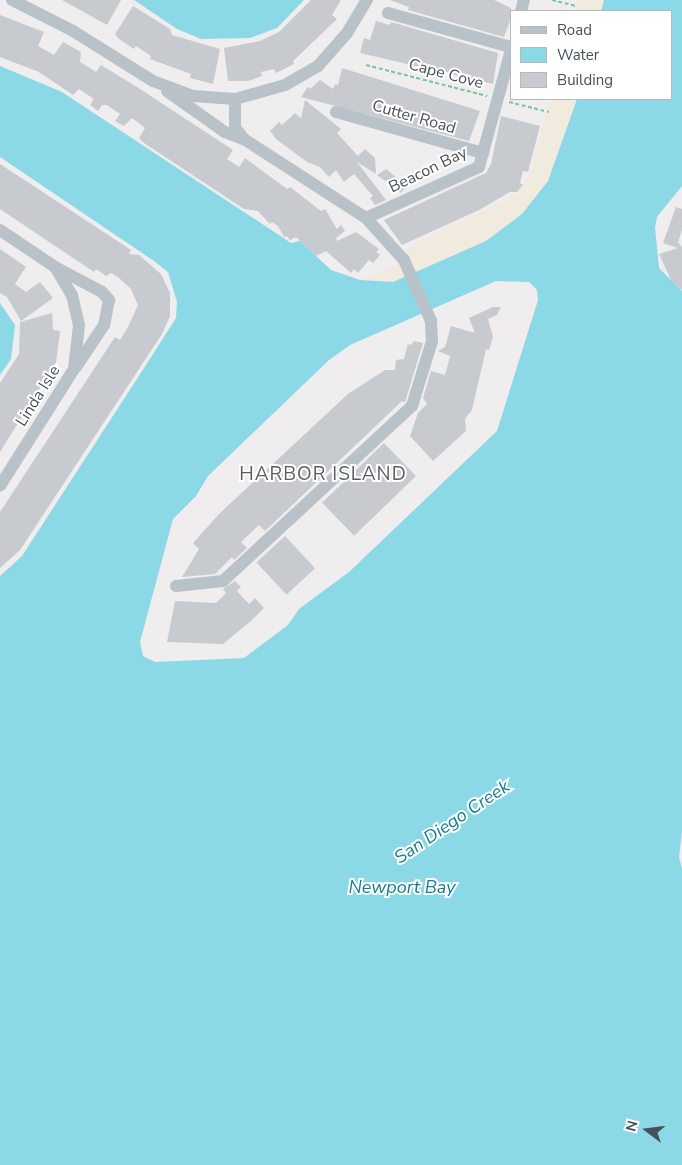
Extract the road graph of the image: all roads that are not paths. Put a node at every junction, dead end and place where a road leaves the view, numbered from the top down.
1 (12, 0) edge
2 (368, 0) edge
3 (388, 13) dead end
4 (510, 48) edge
5 (510, 52) edge
6 (153, 81) junction
7 (235, 99) junction
8 (336, 112) dead end
9 (244, 139) junction
10 (483, 153) junction
11 (366, 218) junction
12 (0, 230) edge
13 (55, 267) junction
14 (74, 369) junction
15 (0, 486) edge
16 (176, 586) dead end

1 - 6 street
2 - 7 street
3 - 4 street
5 - 10 street, Beacon Bay
6 - 7 street
6 - 9 street
7 - 9 street
8 - 10 street, Cutter Road
9 - 11 street
10 - 11 street, Beacon Bay
11 - 16 street
12 - 13 street, Linda Isle
13 - 14 street, Linda Isle
13 - 14 street
14 - 15 street, Linda Isle

